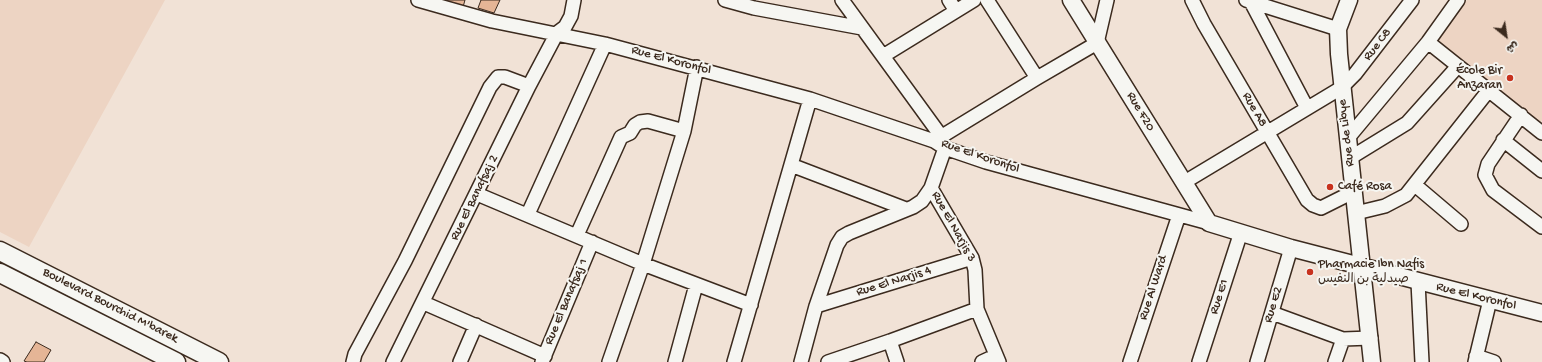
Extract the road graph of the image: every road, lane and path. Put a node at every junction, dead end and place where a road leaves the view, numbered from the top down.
1 (418, 0) edge
2 (574, 0) edge
3 (725, 0) edge
4 (842, 0) edge
5 (974, 0) edge
6 (987, 0) edge
7 (1071, 0) edge
8 (1107, 0) edge
9 (1192, 0) edge
10 (1248, 0) edge
11 (1349, 0) edge
12 (1412, 0) edge
13 (1458, 0) edge
14 (751, 4) edge
15 (953, 6) edge
16 (862, 28) junction
17 (1338, 28) junction
18 (556, 33) junction
19 (1428, 42) junction
20 (1098, 43) junction
21 (605, 44) junction
22 (883, 56) junction
23 (1458, 66) junction
24 (697, 67) junction
25 (1037, 78) junction
26 (529, 86) junction
27 (1341, 88) junction
28 (1489, 90) junction
29 (810, 99) junction
30 (1307, 108) junction
31 (1521, 115) junction
32 (684, 131) junction
33 (1267, 132) junction
34 (1542, 133) edge
35 (1348, 138) junction
36 (1503, 140) junction
37 (940, 142) junction
38 (1350, 158) junction
39 (790, 166) junction
40 (1542, 171) edge
41 (1183, 184) junction
42 (1415, 185) junction
43 (931, 188) junction
44 (1353, 192) junction
45 (477, 194) junction
46 (906, 209) junction
47 (528, 214) junction
48 (1356, 214) junction
49 (1178, 215) junction
50 (1209, 223) junction
51 (1461, 224) dead end
52 (1542, 227) edge
53 (1240, 232) junction
54 (577, 235) junction
55 (592, 242) junction
56 (1291, 248) junction
57 (0, 251) edge
58 (972, 258) junction
59 (643, 264) junction
60 (1363, 267) junction
61 (0, 273) edge
62 (1418, 282) junction
63 (696, 285) junction
64 (70, 286) junction
65 (1490, 300) junction
66 (61, 303) junction
67 (424, 303) junction
68 (751, 305) junction
69 (816, 306) junction
70 (977, 308) junction
71 (1272, 313) junction
72 (1542, 313) edge
73 (476, 325) junction
74 (1370, 338) junction
75 (1343, 339) junction
76 (890, 341) junction
77 (191, 346) junction
78 (544, 359) edge
79 (997, 359) edge
80 (1475, 359) edge
81 (0, 360) edge
82 (3, 362) edge
83 (176, 362) edge
84 (182, 362) edge
85 (219, 362) edge
86 (353, 362) edge
87 (393, 362) edge
88 (460, 362) edge
89 (609, 362) edge
90 (675, 362) edge
91 (734, 362) edge
92 (801, 362) edge
93 (828, 362) edge
94 (897, 362) edge
95 (982, 362) edge
96 (1130, 362) edge
97 (1200, 362) edge
98 (1257, 362) edge
99 (1335, 362) edge
100 (1372, 362) edge
101 (1422, 362) edge
102 (1494, 362) edge

1 - 18 street, Rue El Koronfol
2 - 18 street, Rue El Banafsaj 2
3 - 14 street
4 - 16 street
5 - 15 street
6 - 25 street
7 - 20 street, Rue F20
8 - 20 street
9 - 33 street, Rue A8
10 - 17 street
10 - 30 street
11 - 17 street, Rue de Libye
12 - 27 street, Rue C8
13 - 19 street
14 - 16 street
15 - 22 street
16 - 22 street
17 - 27 street, Rue de Libye
18 - 21 street, Rue El Koronfol
18 - 26 street, Rue El Banafsaj 2
19 - 23 street
19 - 35 street
20 - 25 street
20 - 41 street, Rue F20
21 - 24 street, Rue El Koronfol
21 - 47 street
22 - 37 street
23 - 28 street
23 - 38 street
24 - 29 street, Rue El Koronfol
24 - 32 street
25 - 37 street
26 - 45 street, Rue El Banafsaj 2
26 - 86 street
27 - 30 street, Rue C8
27 - 35 street, Rue de Libye
28 - 31 street
28 - 42 street
29 - 37 street, Rue El Koronfol
29 - 39 street
30 - 33 street, Rue C8
31 - 34 street
31 - 36 street
32 - 54 street
32 - 59 street
33 - 41 street, Rue C8
33 - 44 street, Rue A8
35 - 38 street, Rue de Libye
36 - 40 street
36 - 52 street
37 - 43 street, Rue El Narjis 3
37 - 49 street, Rue El Koronfol
38 - 44 street, Rue de Libye
39 - 46 street
39 - 68 street
41 - 50 street, Rue F20
42 - 48 street
42 - 51 street
43 - 46 street
43 - 58 street, Rue El Narjis 3
44 - 48 street, Rue de Libye
45 - 47 street
45 - 67 street, Rue El Banafsaj 2
46 - 69 street
47 - 54 street
48 - 60 street, Rue de Libye
49 - 50 street, Rue El Koronfol
49 - 96 street, Rue Al Ward
50 - 53 street, Rue El Koronfol
53 - 56 street, Rue El Koronfol
53 - 97 street, Rue E1
54 - 55 street
55 - 59 street
55 - 78 street, Rue El Banafsaj 1
56 - 60 street, Rue El Koronfol
56 - 71 street, Rue E2
57 - 64 main road, Boulevard Bourchid M'barek
58 - 69 street, Rue El Narjis 4
58 - 70 street, Rue El Narjis 3
59 - 63 street
59 - 89 street
60 - 62 street, Rue El Koronfol
60 - 74 street, Rue de Libye
61 - 66 main road, Boulevard Bourchid M'barek
62 - 65 street, Rue El Koronfol
62 - 101 street
63 - 68 street
63 - 90 street
64 - 66 main road
64 - 77 main road, Boulevard Bourchid M'barek
65 - 72 street, Rue El Koronfol
65 - 80 street
66 - 83 main road, Boulevard Bourchid M'barek
67 - 73 street
67 - 87 street, Rue El Banafsaj 2
68 - 91 street
69 - 92 street
70 - 76 street
70 - 79 street, Rue El Narjis 3
71 - 75 street
71 - 98 street, Rue E2
73 - 78 street
73 - 88 street
74 - 75 street
74 - 100 street, Rue de Libye
75 - 99 street
76 - 93 street
76 - 94 street
77 - 84 street
77 - 85 main road, Boulevard Bourchid M'barek
79 - 95 street
80 - 102 street
81 - 82 street

